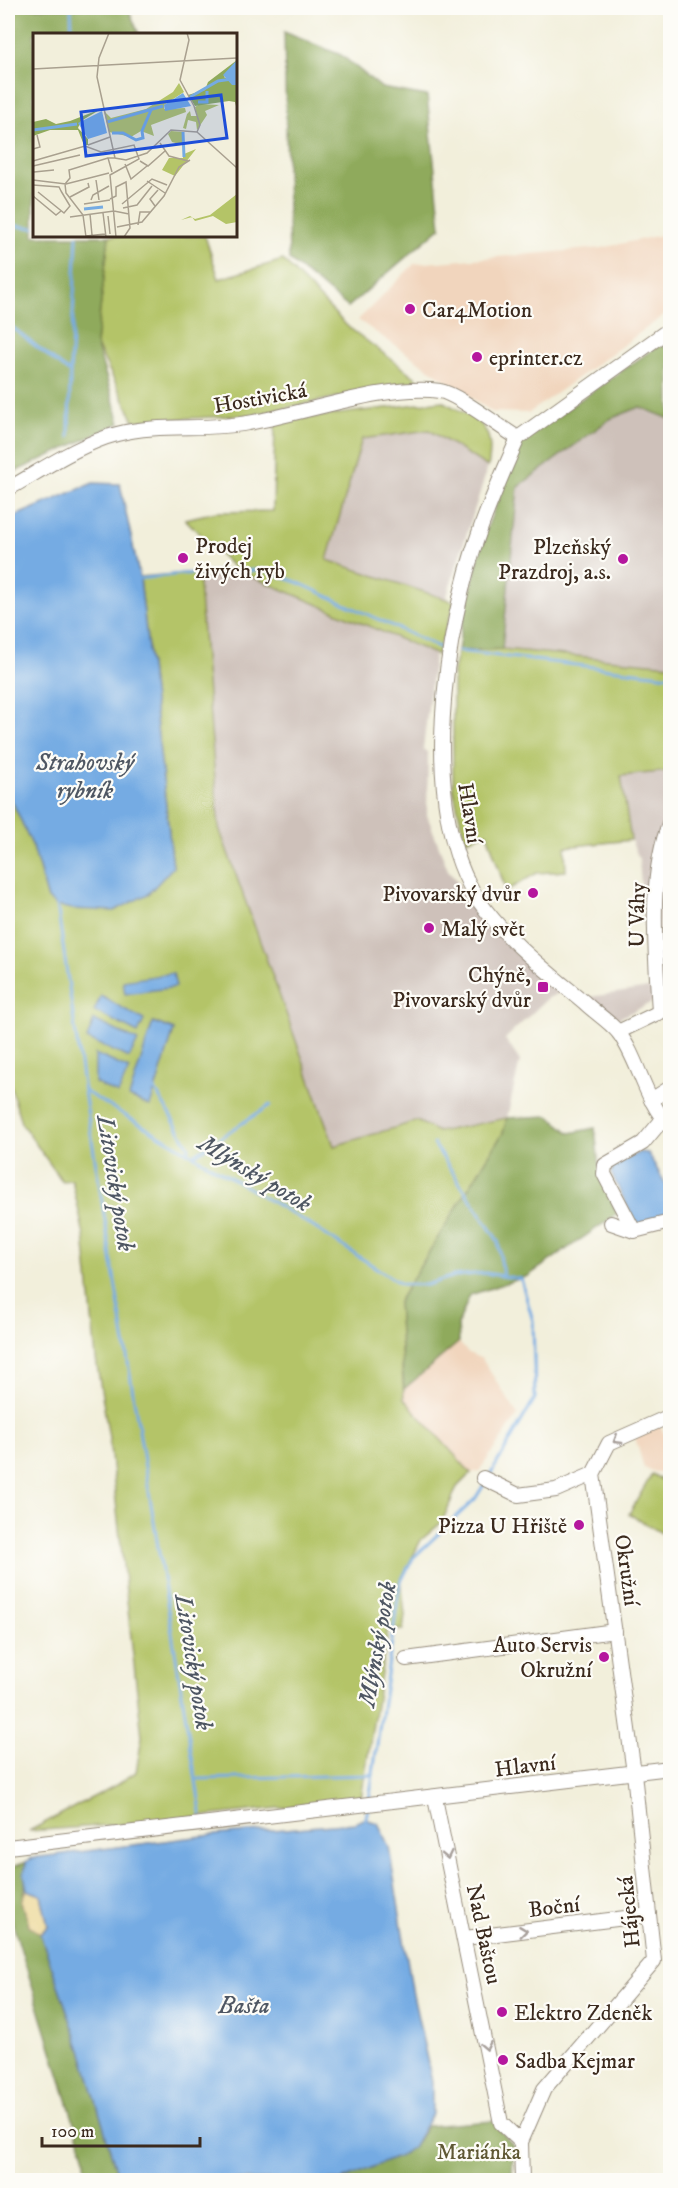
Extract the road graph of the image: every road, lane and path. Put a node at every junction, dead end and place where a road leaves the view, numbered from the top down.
1 (670, 329) edge
2 (518, 438) junction
3 (8, 489) edge
4 (670, 821) edge
5 (664, 1010) edge
6 (618, 1032) junction
7 (670, 1088) edge
8 (651, 1100) junction
9 (667, 1123) edge
10 (670, 1222) edge
11 (611, 1223) dead end
12 (634, 1231) junction
13 (670, 1416) edge
14 (593, 1474) junction
15 (483, 1478) dead end
16 (615, 1631) junction
17 (406, 1659) dead end
18 (670, 1768) edge
19 (634, 1773) junction
20 (435, 1798) junction
21 (8, 1847) edge
22 (649, 1915) junction
23 (465, 1938) junction
24 (520, 2142) junction
25 (522, 2181) edge

1 - 2 street
2 - 3 street, Hostivická
2 - 6 street, Hlavní
4 - 5 street, U Váhy
5 - 6 street
6 - 8 street, Hlavní
7 - 8 street
8 - 9 street, Hlavní
9 - 12 street
10 - 12 street
11 - 12 street
13 -> 14 street
14 - 15 street
14 - 16 street, Okružní
16 - 17 street
16 - 19 street, Okružní
18 - 19 street, Hlavní
19 - 20 street, Hlavní
19 - 22 street, Hájecká
20 - 21 street, Hlavní
20 -> 23 street, Nad Baštou
23 -> 22 street, Boční
22 - 24 street, Hájecká
23 -> 24 street, Nad Baštou
24 - 25 street, Hájecká

